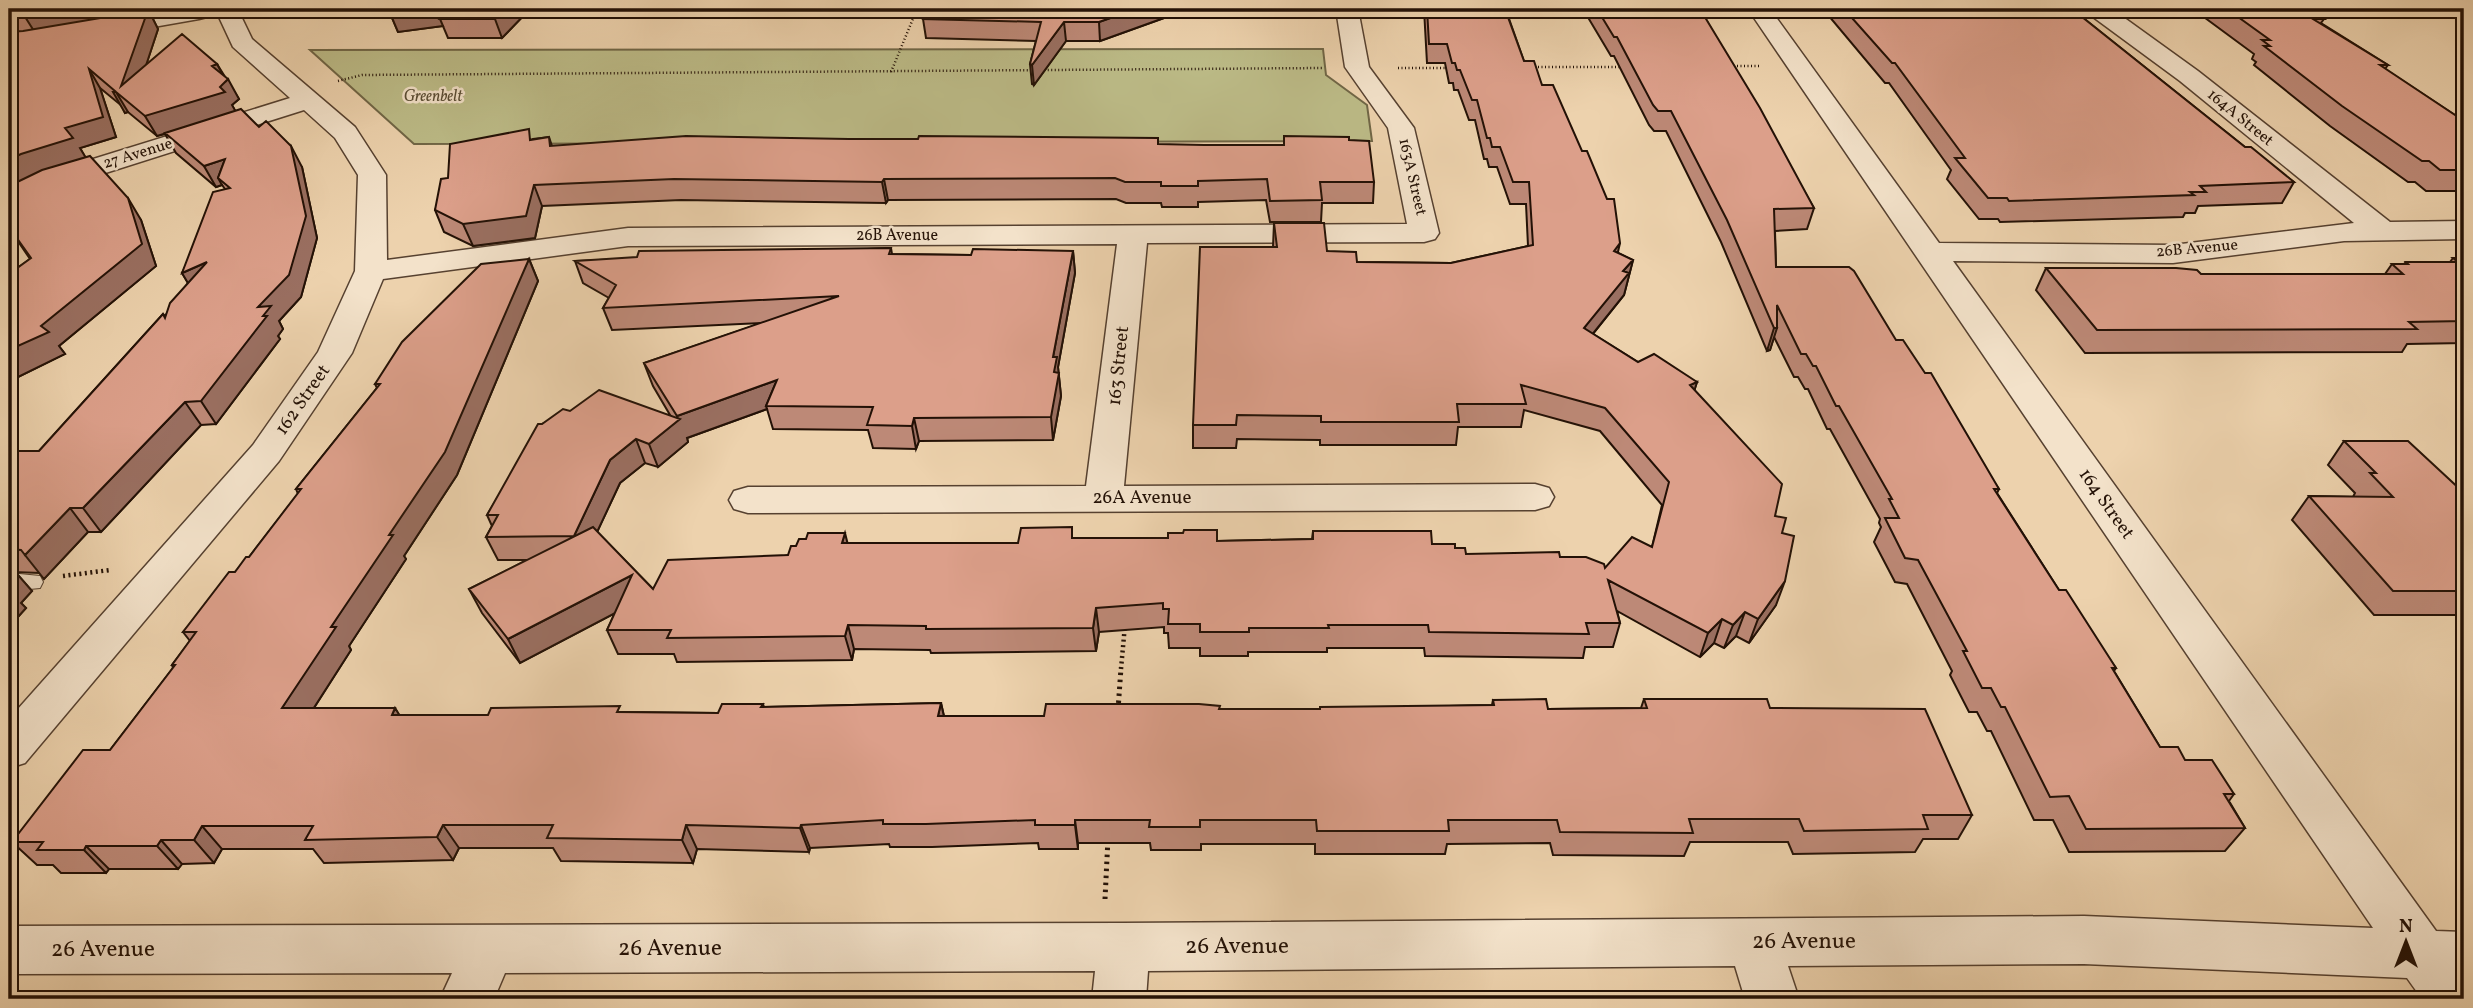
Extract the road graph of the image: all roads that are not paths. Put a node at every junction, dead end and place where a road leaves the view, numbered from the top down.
1 (1347, 9) edge
2 (1759, 9) edge
3 (2096, 9) edge
4 (256, 10) edge
5 (199, 11) edge
6 (231, 17) junction
7 (9, 42) edge
8 (310, 100) junction
9 (9, 202) edge
10 (2381, 230) junction
11 (2464, 230) edge
12 (1424, 233) joint
13 (1133, 235) junction
14 (1929, 252) junction
15 (371, 271) junction
16 (1104, 497) junction
17 (1535, 497) dead end
18 (748, 500) dead end
19 (9, 750) edge
20 (1754, 943) junction
21 (1123, 947) junction
22 (9, 950) edge
23 (489, 950) junction
24 (2443, 955) edge
25 (467, 999) edge
26 (1119, 999) edge
27 (1772, 999) edge
28 (2454, 999) edge

1 - 12 street, 163A Street
2 - 14 street, 164 Street
3 - 10 street, 164A Street
4 - 6 street
5 - 6 street
5 - 7 street
6 - 8 street, 162 Street
8 - 9 street, 27 Avenue
8 - 15 street, 162 Street
10 - 11 street, 26B Avenue
10 - 14 street, 26B Avenue
12 - 13 street, 26B Avenue
13 - 15 street, 26B Avenue
13 - 16 street, 163 Street
14 - 24 street, 164 Street
15 - 19 street, 162 Street
16 - 17 street, 26A Avenue
16 - 18 street, 26A Avenue
20 - 21 street, 26 Avenue
20 - 24 street, 26 Avenue
20 - 27 street
21 - 23 street, 26 Avenue
21 - 26 street
22 - 23 street, 26 Avenue
23 - 25 street
24 - 28 street, 164 Street

